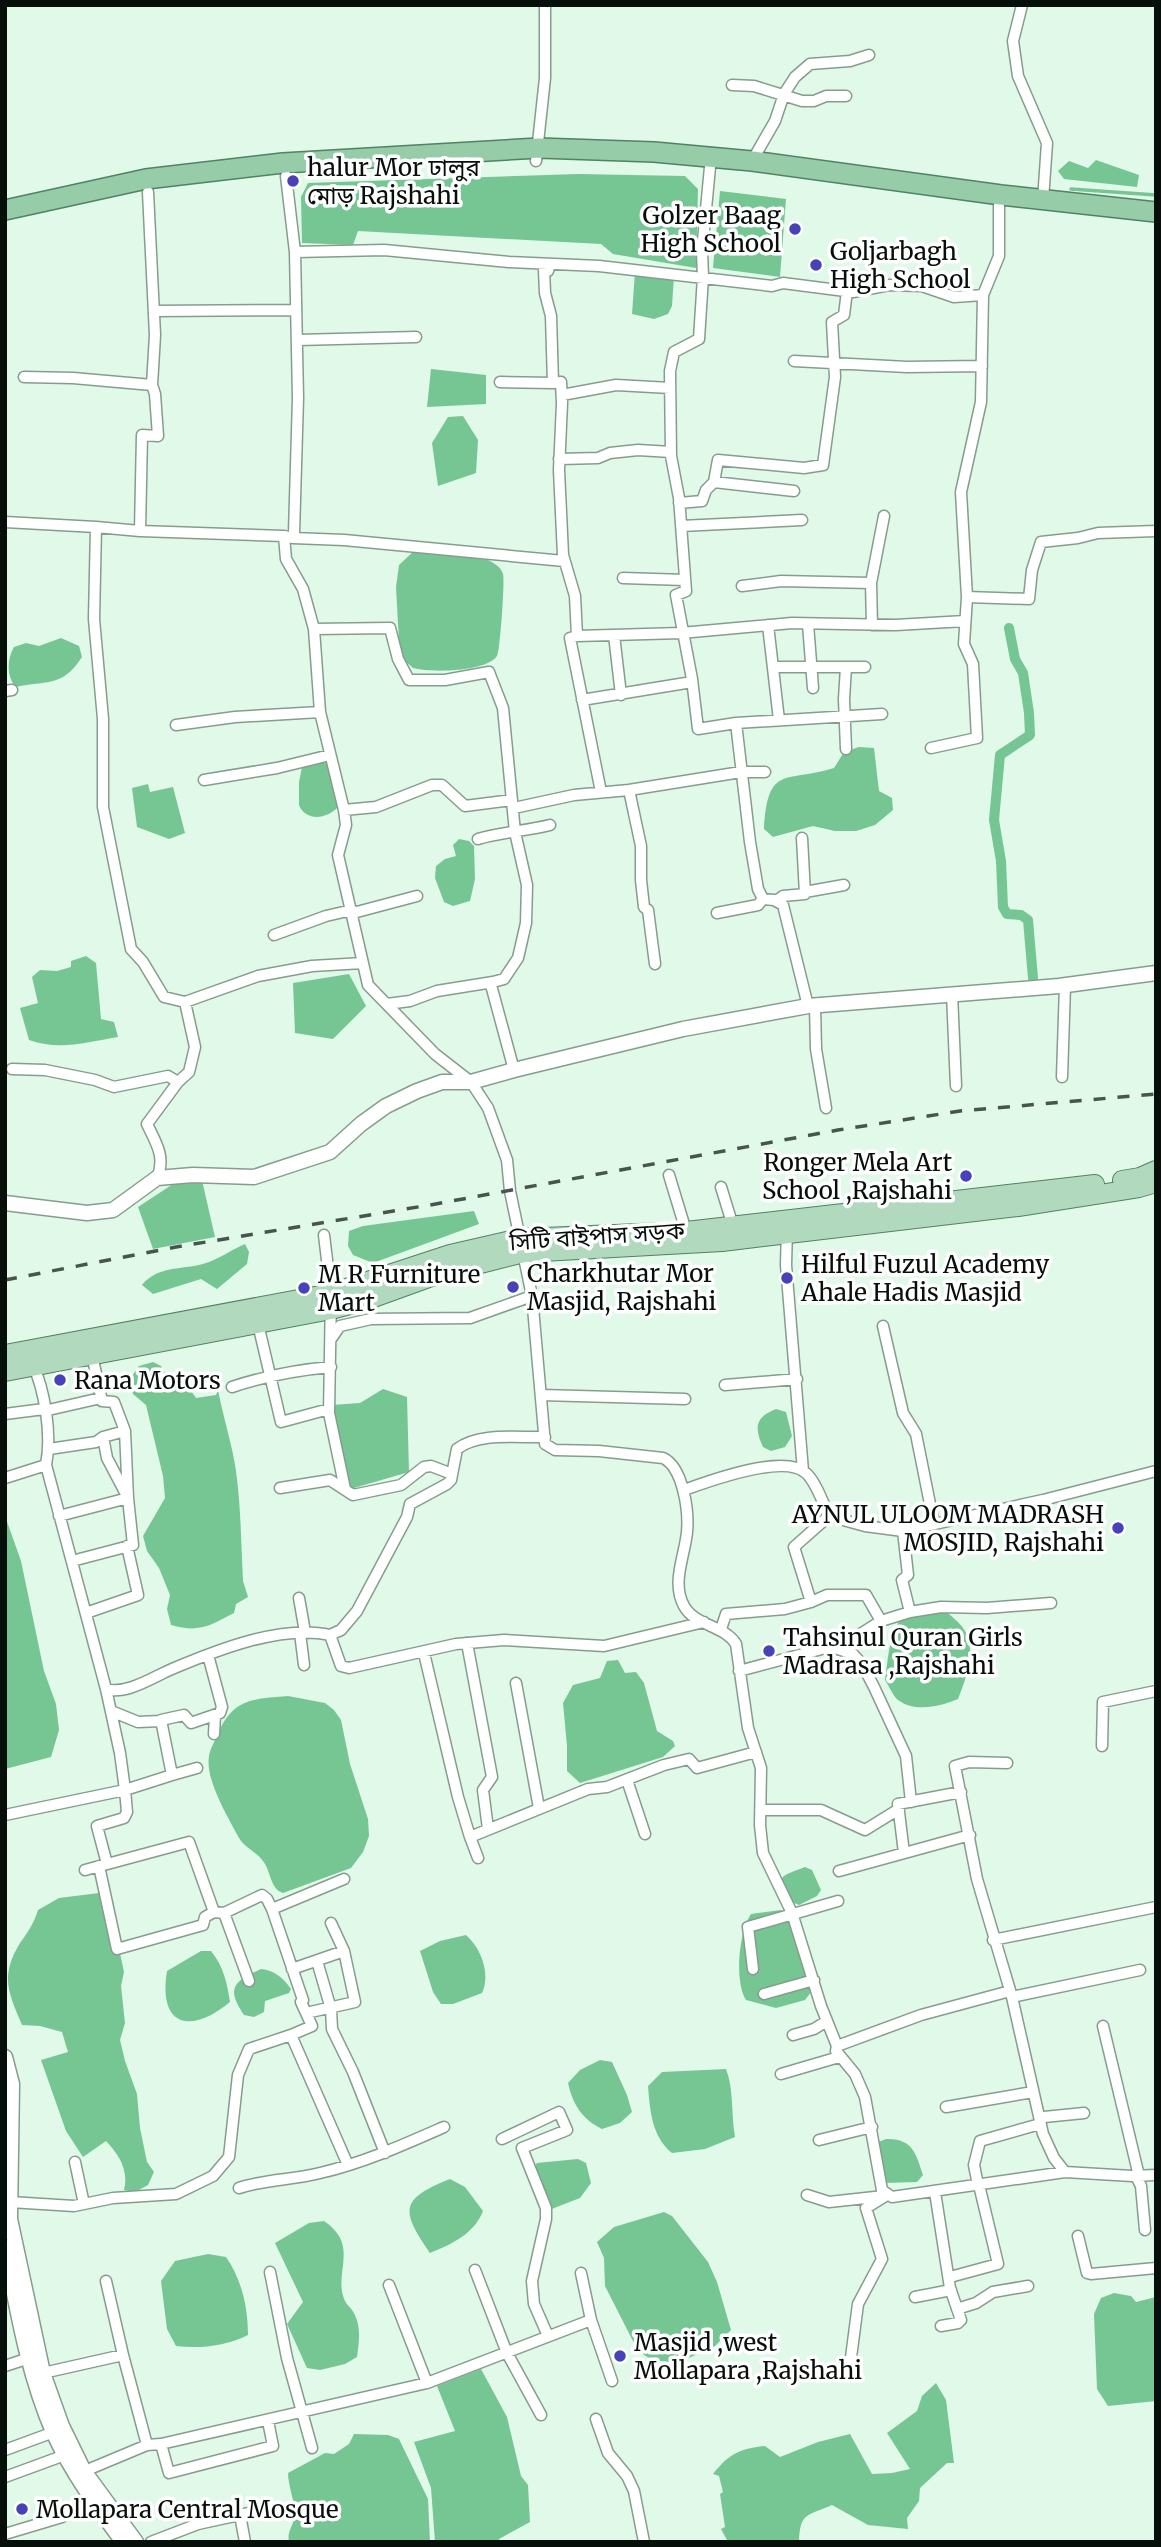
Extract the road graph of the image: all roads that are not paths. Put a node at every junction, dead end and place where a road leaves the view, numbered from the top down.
1 (545, 5) edge
2 (1022, 5) edge
3 (869, 55) dead end
4 (732, 85) dead end
5 (784, 94) junction
6 (846, 96) dead end
7 (537, 155) junction
8 (752, 160) junction
9 (710, 167) junction
10 (286, 176) junction
11 (148, 192) junction
12 (1043, 200) junction
13 (999, 205) junction
14 (5, 209) edge
15 (1156, 212) edge
16 (5, 218) edge
17 (1156, 225) edge
18 (295, 252) junction
19 (550, 264) junction
20 (703, 277) junction
21 (848, 291) junction
22 (983, 295) junction
23 (296, 310) junction
24 (154, 311) junction
25 (416, 337) dead end
26 (297, 340) junction
27 (794, 361) dead end
28 (834, 363) junction
29 (982, 366) junction
30 (24, 377) dead end
31 (500, 382) dead end
32 (553, 383) junction
33 (152, 385) junction
34 (670, 387) junction
35 (562, 395) junction
36 (671, 452) junction
37 (559, 459) junction
38 (714, 482) junction
39 (793, 491) dead end
40 (679, 503) junction
41 (884, 516) dead end
42 (802, 520) dead end
43 (5, 522) edge
44 (681, 526) junction
45 (96, 527) junction
46 (140, 531) junction
47 (1156, 531) edge
48 (289, 537) junction
49 (564, 561) junction
50 (623, 578) dead end
51 (685, 580) junction
52 (871, 583) junction
53 (742, 586) dead end
54 (967, 597) junction
55 (965, 621) junction
56 (808, 624) junction
57 (768, 625) junction
58 (872, 625) junction
59 (314, 629) junction
60 (681, 633) junction
61 (614, 635) junction
62 (577, 636) junction
63 (774, 667) junction
64 (846, 667) junction
65 (865, 667) dead end
66 (811, 668) junction
67 (692, 682) junction
68 (813, 688) dead end
69 (621, 695) junction
70 (582, 700) junction
71 (320, 712) junction
72 (882, 713) dead end
73 (844, 716) junction
74 (779, 720) junction
75 (736, 723) junction
76 (176, 725) dead end
77 (931, 748) dead end
78 (846, 749) dead end
79 (330, 755) junction
80 (741, 772) junction
81 (765, 772) dead end
82 (204, 780) dead end
83 (629, 790) junction
84 (601, 792) junction
85 (513, 804) junction
86 (344, 810) junction
87 (550, 825) dead end
88 (515, 832) junction
89 (802, 838) dead end
90 (478, 839) dead end
91 (844, 885) dead end
92 (805, 892) junction
93 (417, 896) dead end
94 (764, 899) junction
95 (776, 901) junction
96 (353, 911) junction
97 (718, 913) dead end
98 (274, 935) dead end
99 (363, 963) junction
100 (655, 964) dead end
101 (1156, 973) edge
102 (493, 982) junction
103 (1065, 986) junction
104 (952, 994) junction
105 (185, 1002) junction
106 (387, 1004) junction
107 (812, 1006) junction
108 (12, 1069) dead end
109 (514, 1070) junction
110 (1062, 1077) dead end
111 (178, 1082) junction
112 (471, 1082) junction
113 (956, 1086) dead end
114 (826, 1108) dead end
115 (1156, 1170) edge
116 (668, 1175) dead end
117 (157, 1178) junction
118 (1156, 1183) edge
119 (721, 1186) dead end
120 (5, 1203) edge
121 (733, 1226) junction
122 (787, 1226) junction
123 (687, 1231) junction
124 (324, 1235) dead end
125 (522, 1246) junction
126 (532, 1296) junction
127 (331, 1301) junction
128 (258, 1324) junction
129 (883, 1326) dead end
130 (331, 1339) junction
131 (5, 1354) edge
132 (92, 1355) junction
133 (30, 1358) junction
134 (331, 1367) junction
135 (5, 1371) edge
136 (270, 1375) junction
137 (797, 1379) junction
138 (726, 1385) dead end
139 (232, 1387) dead end
140 (541, 1395) junction
141 (101, 1398) junction
142 (685, 1399) dead end
143 (329, 1409) junction
144 (44, 1410) junction
145 (5, 1414) edge
146 (125, 1431) junction
147 (103, 1437) junction
148 (545, 1437) junction
149 (49, 1449) junction
150 (46, 1465) junction
151 (803, 1471) junction
152 (1156, 1471) edge
153 (452, 1475) junction
154 (5, 1478) edge
155 (280, 1488) dead end
156 (345, 1489) junction
157 (684, 1490) junction
158 (128, 1498) junction
159 (59, 1516) junction
160 (829, 1516) junction
161 (934, 1524) junction
162 (903, 1531) junction
163 (127, 1546) junction
164 (72, 1561) junction
165 (299, 1598) dead end
166 (811, 1602) junction
167 (1051, 1603) dead end
168 (910, 1612) junction
169 (86, 1613) junction
170 (881, 1621) junction
171 (704, 1622) junction
172 (721, 1629) junction
173 (302, 1632) junction
174 (330, 1635) junction
175 (467, 1643) junction
176 (832, 1647) junction
177 (424, 1653) junction
178 (208, 1655) junction
179 (304, 1665) dead end
180 (739, 1671) junction
181 (516, 1683) dead end
182 (106, 1689) junction
183 (1156, 1691) edge
184 (111, 1711) junction
185 (215, 1715) junction
186 (161, 1721) junction
187 (214, 1734) dead end
188 (1102, 1746) dead end
189 (756, 1752) junction
190 (1007, 1763) dead end
191 (197, 1768) dead end
192 (172, 1774) junction
193 (627, 1780) junction
194 (125, 1790) junction
195 (961, 1793) junction
196 (911, 1802) junction
197 (539, 1808) junction
198 (899, 1809) junction
199 (761, 1810) junction
200 (5, 1815) edge
201 (488, 1829) junction
202 (645, 1834) dead end
203 (970, 1835) junction
204 (470, 1837) junction
205 (904, 1853) junction
206 (478, 1858) dead end
207 (103, 1865) junction
208 (85, 1870) dead end
209 (839, 1871) dead end
210 (344, 1879) dead end
211 (838, 1901) dead end
212 (1156, 1908) edge
213 (272, 1909) junction
214 (219, 1913) junction
215 (792, 1913) junction
216 (331, 1923) dead end
217 (993, 1940) junction
218 (344, 1951) junction
219 (317, 1961) junction
220 (292, 1969) junction
221 (753, 1969) dead end
222 (1140, 1970) dead end
223 (814, 1980) junction
224 (249, 1981) dead end
225 (764, 1994) dead end
226 (1011, 1994) junction
227 (331, 2009) junction
228 (306, 2013) junction
229 (827, 2021) junction
230 (1103, 2026) dead end
231 (291, 2035) junction
232 (793, 2035) dead end
233 (838, 2052) junction
234 (5, 2057) edge
235 (781, 2074) dead end
236 (1033, 2092) junction
237 (946, 2107) dead end
238 (1084, 2113) dead end
239 (1040, 2122) junction
240 (444, 2127) dead end
241 (872, 2127) junction
242 (502, 2139) dead end
243 (819, 2140) dead end
244 (384, 2153) junction
245 (75, 2162) dead end
246 (348, 2165) junction
247 (1065, 2172) junction
248 (1156, 2175) edge
249 (1137, 2176) junction
250 (978, 2185) junction
251 (239, 2188) dead end
252 (935, 2192) junction
253 (807, 2195) dead end
254 (887, 2195) junction
255 (10, 2202) junction
256 (84, 2204) junction
257 (1145, 2230) dead end
258 (1078, 2236) dead end
259 (5, 2247) edge
260 (1156, 2268) edge
261 (475, 2270) dead end
262 (270, 2272) dead end
263 (582, 2273) dead end
264 (950, 2277) junction
265 (106, 2281) dead end
266 (389, 2285) dead end
267 (1028, 2286) dead end
268 (951, 2290) junction
269 (915, 2298) dead end
270 (957, 2309) junction
271 (592, 2320) junction
272 (941, 2326) dead end
273 (548, 2336) junction
274 (508, 2353) junction
275 (123, 2354) junction
276 (29, 2358) junction
277 (850, 2365) dead end
278 (5, 2366) edge
279 (43, 2373) junction
280 (612, 2381) dead end
281 (427, 2383) junction
282 (301, 2413) junction
283 (541, 2415) dead end
284 (596, 2419) dead end
285 (268, 2421) junction
286 (54, 2432) junction
287 (161, 2444) junction
288 (147, 2445) junction
289 (312, 2448) dead end
290 (5, 2451) edge
291 (65, 2455) junction
292 (80, 2473) junction
293 (5, 2477) edge
294 (96, 2497) junction
295 (267, 2510) dead end
296 (240, 2515) junction
297 (5, 2534) edge
298 (123, 2542) edge
299 (136, 2542) edge
300 (151, 2542) edge
301 (245, 2542) edge
302 (644, 2542) edge

1 - 7 street
2 - 12 street
3 - 5 street
4 - 5 street
5 - 6 street
5 - 8 street
7 - 8 highway
7 - 9 highway
7 - 10 highway
7 - 14 highway
8 - 12 highway
9 - 13 highway
9 - 20 street
10 - 11 highway
10 - 18 street
11 - 16 highway
11 - 24 street
12 - 15 highway
13 - 17 highway
13 - 22 street
18 - 19 street
18 - 23 street
19 - 20 street
19 - 32 street
20 - 21 street
20 - 34 street
21 - 22 street
21 - 28 street
22 - 29 street
23 - 24 street
23 - 26 street
24 - 33 street
25 - 26 street
26 - 48 street
27 - 28 street
28 - 29 street
28 - 38 street
29 - 54 street
30 - 33 street
31 - 32 street
32 - 35 street
33 - 46 street
34 - 35 street
34 - 36 street
35 - 37 street
36 - 37 street
36 - 40 street
37 - 49 street
38 - 39 street
38 - 40 street
40 - 44 street
41 - 52 street
42 - 44 street
43 - 45 street
44 - 51 street
45 - 46 street
45 - 105 street
46 - 48 street
47 - 54 street
48 - 49 street
48 - 59 street
49 - 62 street
50 - 51 street
51 - 60 street
52 - 53 street
52 - 58 street
54 - 55 street
55 - 58 street
55 - 77 street
56 - 57 street
56 - 58 street
56 - 66 street
57 - 60 street
57 - 63 street
59 - 71 street
59 - 85 street
60 - 61 street
60 - 67 street
61 - 62 street
61 - 69 street
62 - 70 street
63 - 66 street
63 - 74 street
64 - 65 street
64 - 66 street
64 - 73 street
66 - 68 street
67 - 69 street
67 - 75 street
69 - 70 street
70 - 84 street
71 - 76 street
71 - 79 street
72 - 73 street
73 - 74 street
73 - 78 street
74 - 75 street
75 - 80 street
79 - 82 street
79 - 86 street
80 - 81 street
80 - 83 street
80 - 94 street
83 - 84 street
83 - 100 street
84 - 85 street
85 - 86 street
85 - 88 street
86 - 96 street
87 - 88 street
88 - 90 street
88 - 102 street
89 - 92 street
91 - 92 street
92 - 95 street
93 - 96 street
94 - 95 street
94 - 97 street
95 - 107 street
96 - 98 street
96 - 99 street
99 - 105 street
99 - 106 street
101 - 103 street
102 - 106 street
102 - 109 street
103 - 104 street
103 - 110 street
104 - 107 street
104 - 113 street
105 - 111 street
106 - 112 street
107 - 109 street
107 - 114 street
108 - 111 street
109 - 112 street
111 - 117 street
112 - 117 street
112 - 125 street
115 - 122 main road, সিটি বাইপাস সড়ক
116 - 123 street
117 - 120 street
118 - 122 main road
119 - 121 street
121 - 122 main road, সিটি বাইপাস সড়ক
121 - 123 main road, সিটি বাইপাস সড়ক
122 - 125 main road
122 - 137 street
123 - 125 main road, সিটি বাইপাস সড়ক
124 - 127 street
125 - 126 street
125 - 127 main road
126 - 130 street
126 - 140 street
127 - 128 main road
127 - 130 street
127 - 133 main road
128 - 132 main road
128 - 136 street
129 - 161 street
130 - 134 street
131 - 133 main road
132 - 133 main road
132 - 141 street
133 - 135 main road
133 - 144 street
134 - 136 street
134 - 143 street
136 - 139 street
136 - 143 street
137 - 138 street
137 - 151 street
140 - 142 street
140 - 148 street
141 - 144 street
141 - 146 street
143 - 156 street
144 - 145 street
144 - 149 street
146 - 147 street
146 - 158 street
147 - 149 street
147 - 158 street
148 - 153 street
148 - 157 street
149 - 150 street
150 - 154 street
150 - 159 street
151 - 157 street
151 - 160 street
152 - 161 street
153 - 156 street
153 - 174 street
155 - 156 street
157 - 171 street
158 - 159 street
158 - 163 street
159 - 164 street
160 - 162 street
160 - 166 street
161 - 162 street
162 - 168 street
163 - 164 street
163 - 169 street
164 - 169 street
165 - 173 street
166 - 170 street
166 - 172 street
167 - 168 street
168 - 170 street
169 - 182 street
170 - 176 street
171 - 172 street
171 - 175 street
172 - 180 street
173 - 174 street
173 - 178 street
173 - 179 street
174 - 177 street
175 - 177 street
175 - 201 street
176 - 180 street
176 - 196 street
177 - 204 street
178 - 182 street
178 - 185 street
180 - 189 street
181 - 197 street
182 - 184 street
183 - 188 street
184 - 186 street
184 - 194 street
185 - 186 street
185 - 187 street
186 - 192 street
189 - 193 street
189 - 199 street
190 - 195 street
191 - 192 street
192 - 194 street
193 - 197 street
193 - 202 street
194 - 200 street
194 - 207 street
195 - 196 street
195 - 203 street
196 - 198 street
197 - 201 street
198 - 199 street
198 - 205 street
199 - 215 street
201 - 204 street
203 - 205 street
203 - 217 street
204 - 206 street
205 - 209 street
207 - 208 street
207 - 214 street
207 - 214 street
210 - 213 street
211 - 215 street
212 - 217 street
213 - 214 street
213 - 220 street
214 - 224 street
215 - 221 street
215 - 223 street
216 - 218 street
217 - 226 street
218 - 219 street
218 - 227 street
219 - 220 street
219 - 227 street
220 - 228 street
222 - 226 street
223 - 225 street
223 - 229 street
226 - 233 street
226 - 236 street
227 - 228 street
227 - 244 street
228 - 231 street
229 - 232 street
229 - 233 street
230 - 249 street
231 - 246 street
231 - 256 street
233 - 235 street
233 - 241 street
234 - 255 street
236 - 237 street
236 - 239 street
238 - 239 street
239 - 247 street
239 - 250 street
240 - 244 street
241 - 243 street
241 - 254 street
242 - 273 street
244 - 246 street
245 - 256 street
246 - 251 street
247 - 249 street
247 - 250 street
248 - 249 street
249 - 257 street
250 - 252 street
250 - 264 street
252 - 254 street
252 - 264 street
253 - 254 street
254 - 277 street
255 - 256 street
255 - 279 street
258 - 260 street
259 - 276 street
261 - 274 street
262 - 282 street
263 - 271 street
264 - 268 street
265 - 275 street
266 - 281 street
267 - 270 street
268 - 269 street
268 - 270 street
270 - 272 street
271 - 273 street
271 - 280 street
273 - 274 street
274 - 281 street
274 - 283 street
275 - 279 street
275 - 288 street
276 - 278 street
276 - 286 street
279 - 292 street
281 - 282 street
282 - 285 street
282 - 289 street
284 - 302 street
285 - 287 street
285 - 287 street
286 - 290 street
286 - 291 street
287 - 288 street
288 - 292 street
291 - 292 street
291 - 293 street
292 - 294 street
294 - 297 street
294 - 298 street
294 - 299 street
295 - 296 street
296 - 300 street
296 - 301 street

